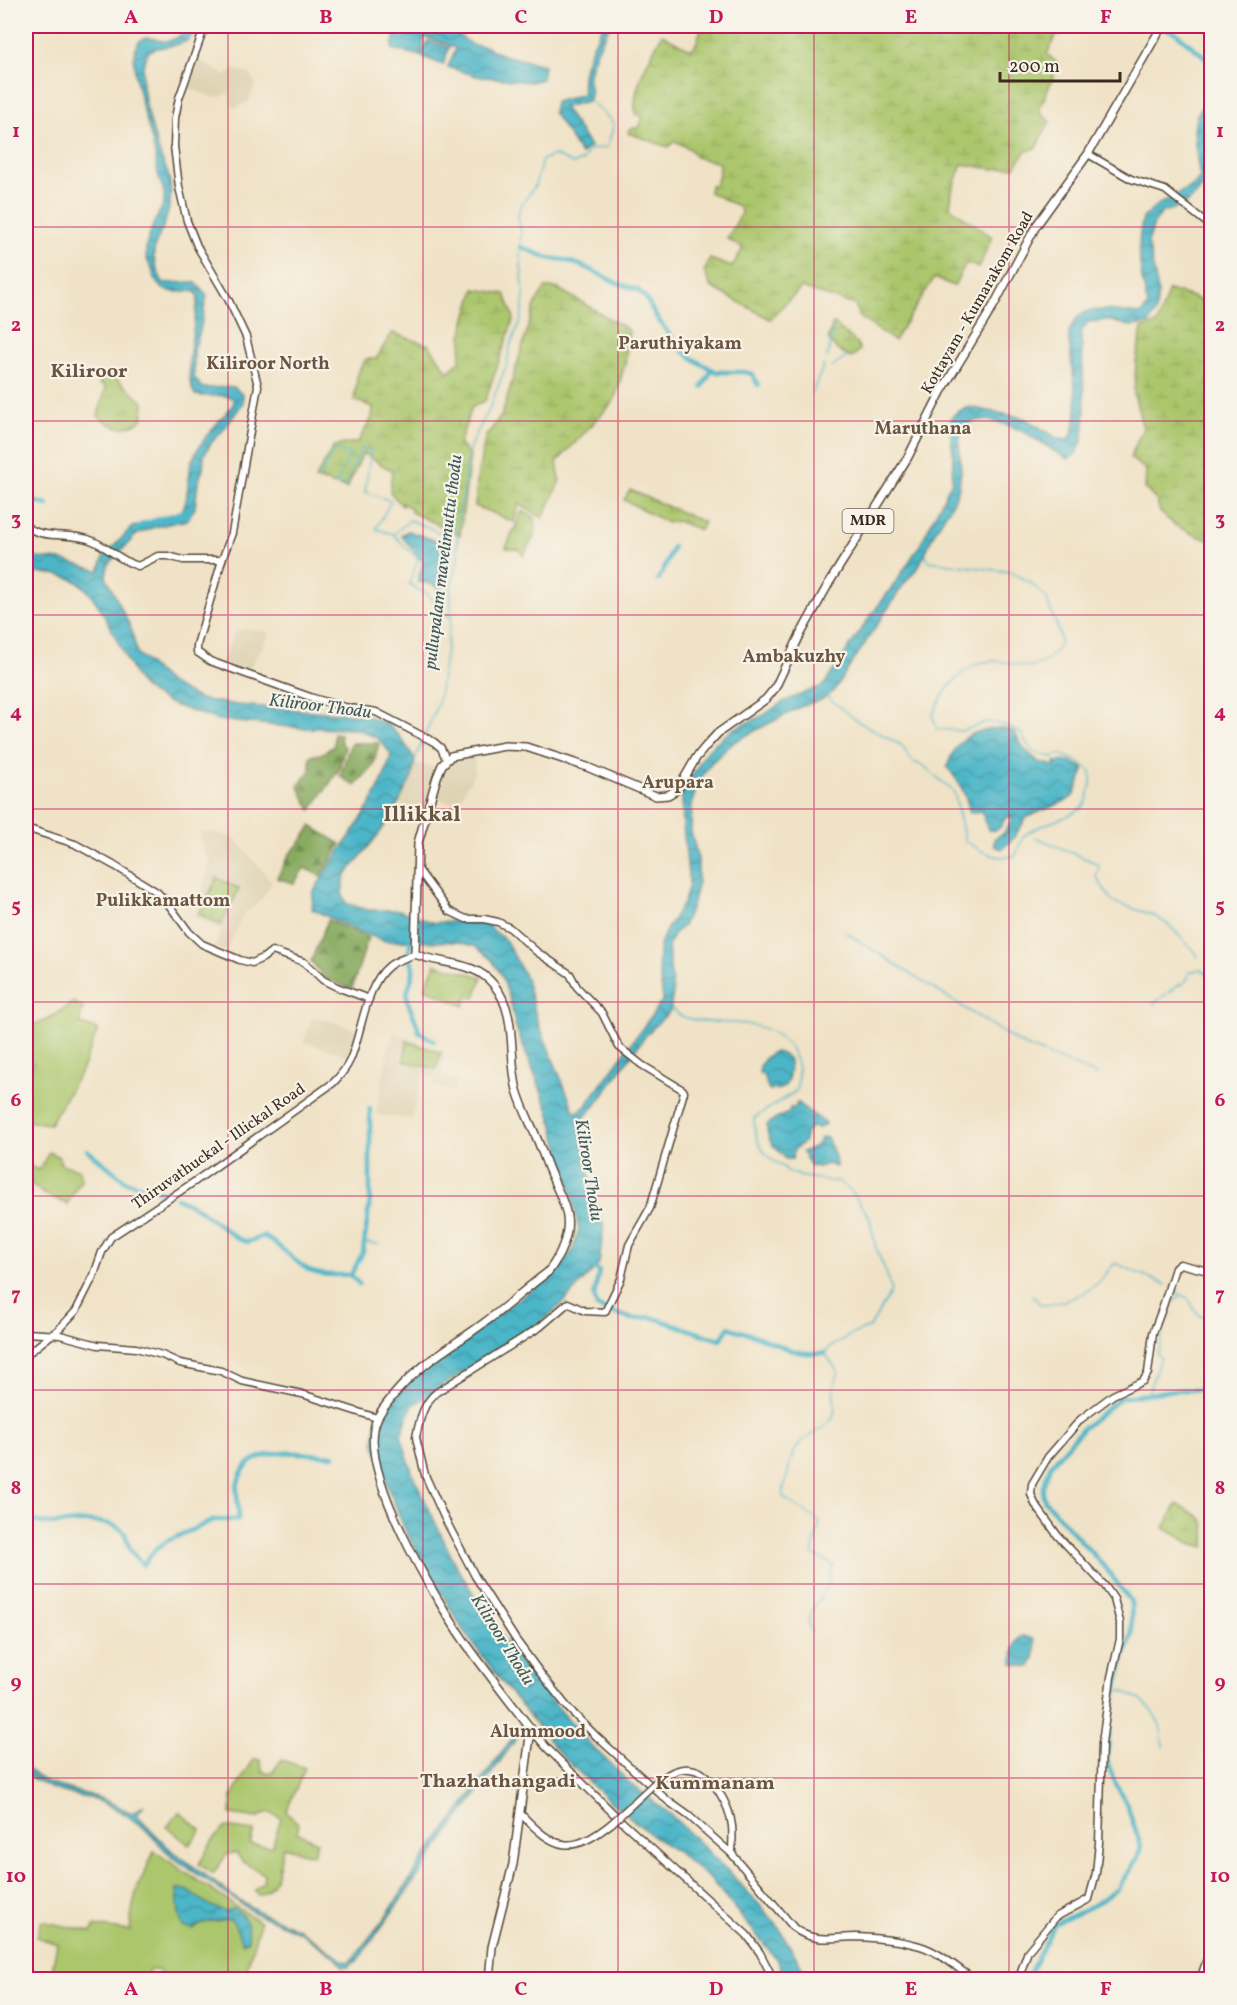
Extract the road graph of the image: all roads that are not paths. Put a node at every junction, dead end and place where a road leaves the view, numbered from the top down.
1 (205, 26) edge
2 (1162, 26) edge
3 (1088, 154) junction
4 (1212, 227) edge
5 (26, 526) edge
6 (222, 560) junction
7 (446, 759) junction
8 (26, 828) edge
9 (417, 868) junction
10 (415, 951) junction
11 (369, 999) junction
12 (1212, 1272) edge
13 (26, 1333) edge
14 (52, 1335) junction
15 (26, 1355) edge
16 (377, 1418) junction
17 (531, 1729) junction
18 (520, 1813) junction
19 (732, 1854) junction
20 (1212, 1944) edge
21 (489, 1980) edge
22 (774, 1980) edge
23 (975, 1980) edge
24 (1018, 1980) edge
25 (1200, 1980) edge

1 - 6 main road
2 - 3 main road, Kottayam - Kumarakom Road / MDR
3 - 4 main road
3 - 7 main road, Kottayam - Kumarakom Road / MDR
5 - 6 main road
6 - 7 main road
7 - 9 main road
8 - 11 main road
9 - 10 main road
9 - 19 main road
10 - 11 main road, Thiruvathuckal - Illickal Road
10 - 16 main road
11 - 14 main road, Thiruvathuckal - Illickal Road
12 - 24 main road
13 - 14 main road
14 - 15 main road, Thiruvathuckal - Illickal Road
14 - 16 main road
16 - 17 main road
17 - 18 main road
17 - 22 main road
18 - 19 main road, bridge
18 - 21 main road
19 - 23 main road
20 - 25 main road

